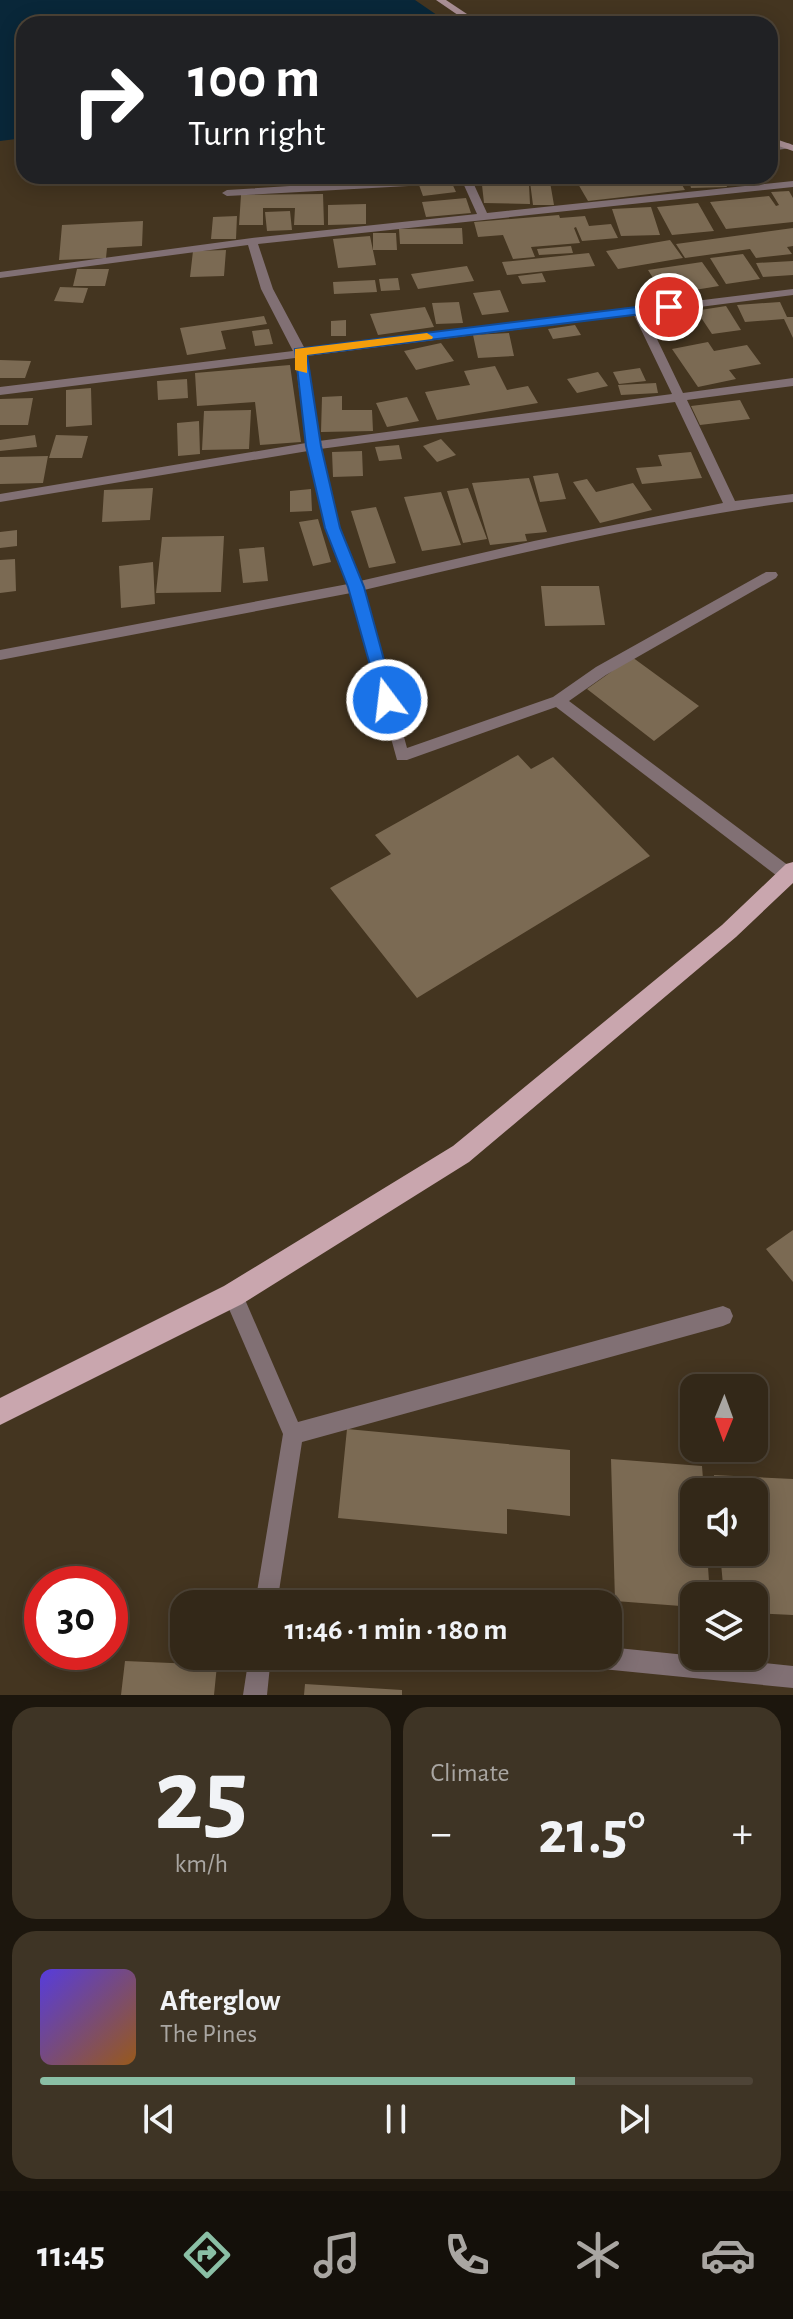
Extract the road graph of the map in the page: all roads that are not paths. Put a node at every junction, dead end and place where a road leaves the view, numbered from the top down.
1 (440, 0) edge
2 (465, 16) edge
3 (369, 184) edge
4 (469, 184) edge
5 (793, 184) edge
6 (227, 193) dead end
7 (483, 216) junction
8 (252, 241) junction
9 (0, 275) edge
10 (793, 292) edge
11 (638, 311) junction
12 (300, 352) junction
13 (793, 382) edge
14 (0, 391) edge
15 (677, 398) junction
16 (313, 446) junction
17 (0, 498) edge
18 (793, 498) edge
19 (731, 506) junction
20 (771, 575) dead end
21 (356, 587) junction
22 (0, 655) edge
23 (558, 701) junction
24 (790, 872) edge
25 (233, 1295) junction
26 (723, 1316) dead end
27 (0, 1412) edge
28 (293, 1434) junction
29 (268, 1590) edge
30 (622, 1660) edge
31 (258, 1670) edge
32 (793, 1677) edge
33 (255, 1695) edge

1 - 2 street
3 - 6 street
4 - 7 street
5 - 7 street
7 - 8 street
8 - 9 street
8 - 12 street
10 - 11 street
11 - 12 street
11 - 15 street
12 - 14 street
12 - 16 street
13 - 15 street
15 - 16 street
15 - 19 street
16 - 17 street
16 - 21 street
18 - 19 street
19 - 21 street
20 - 23 street
21 - 22 street
21 - 23 street
23 - 24 street
24 - 25 main road
25 - 27 main road
25 - 28 street
26 - 28 street
28 - 29 street
30 - 32 street
31 - 33 street

